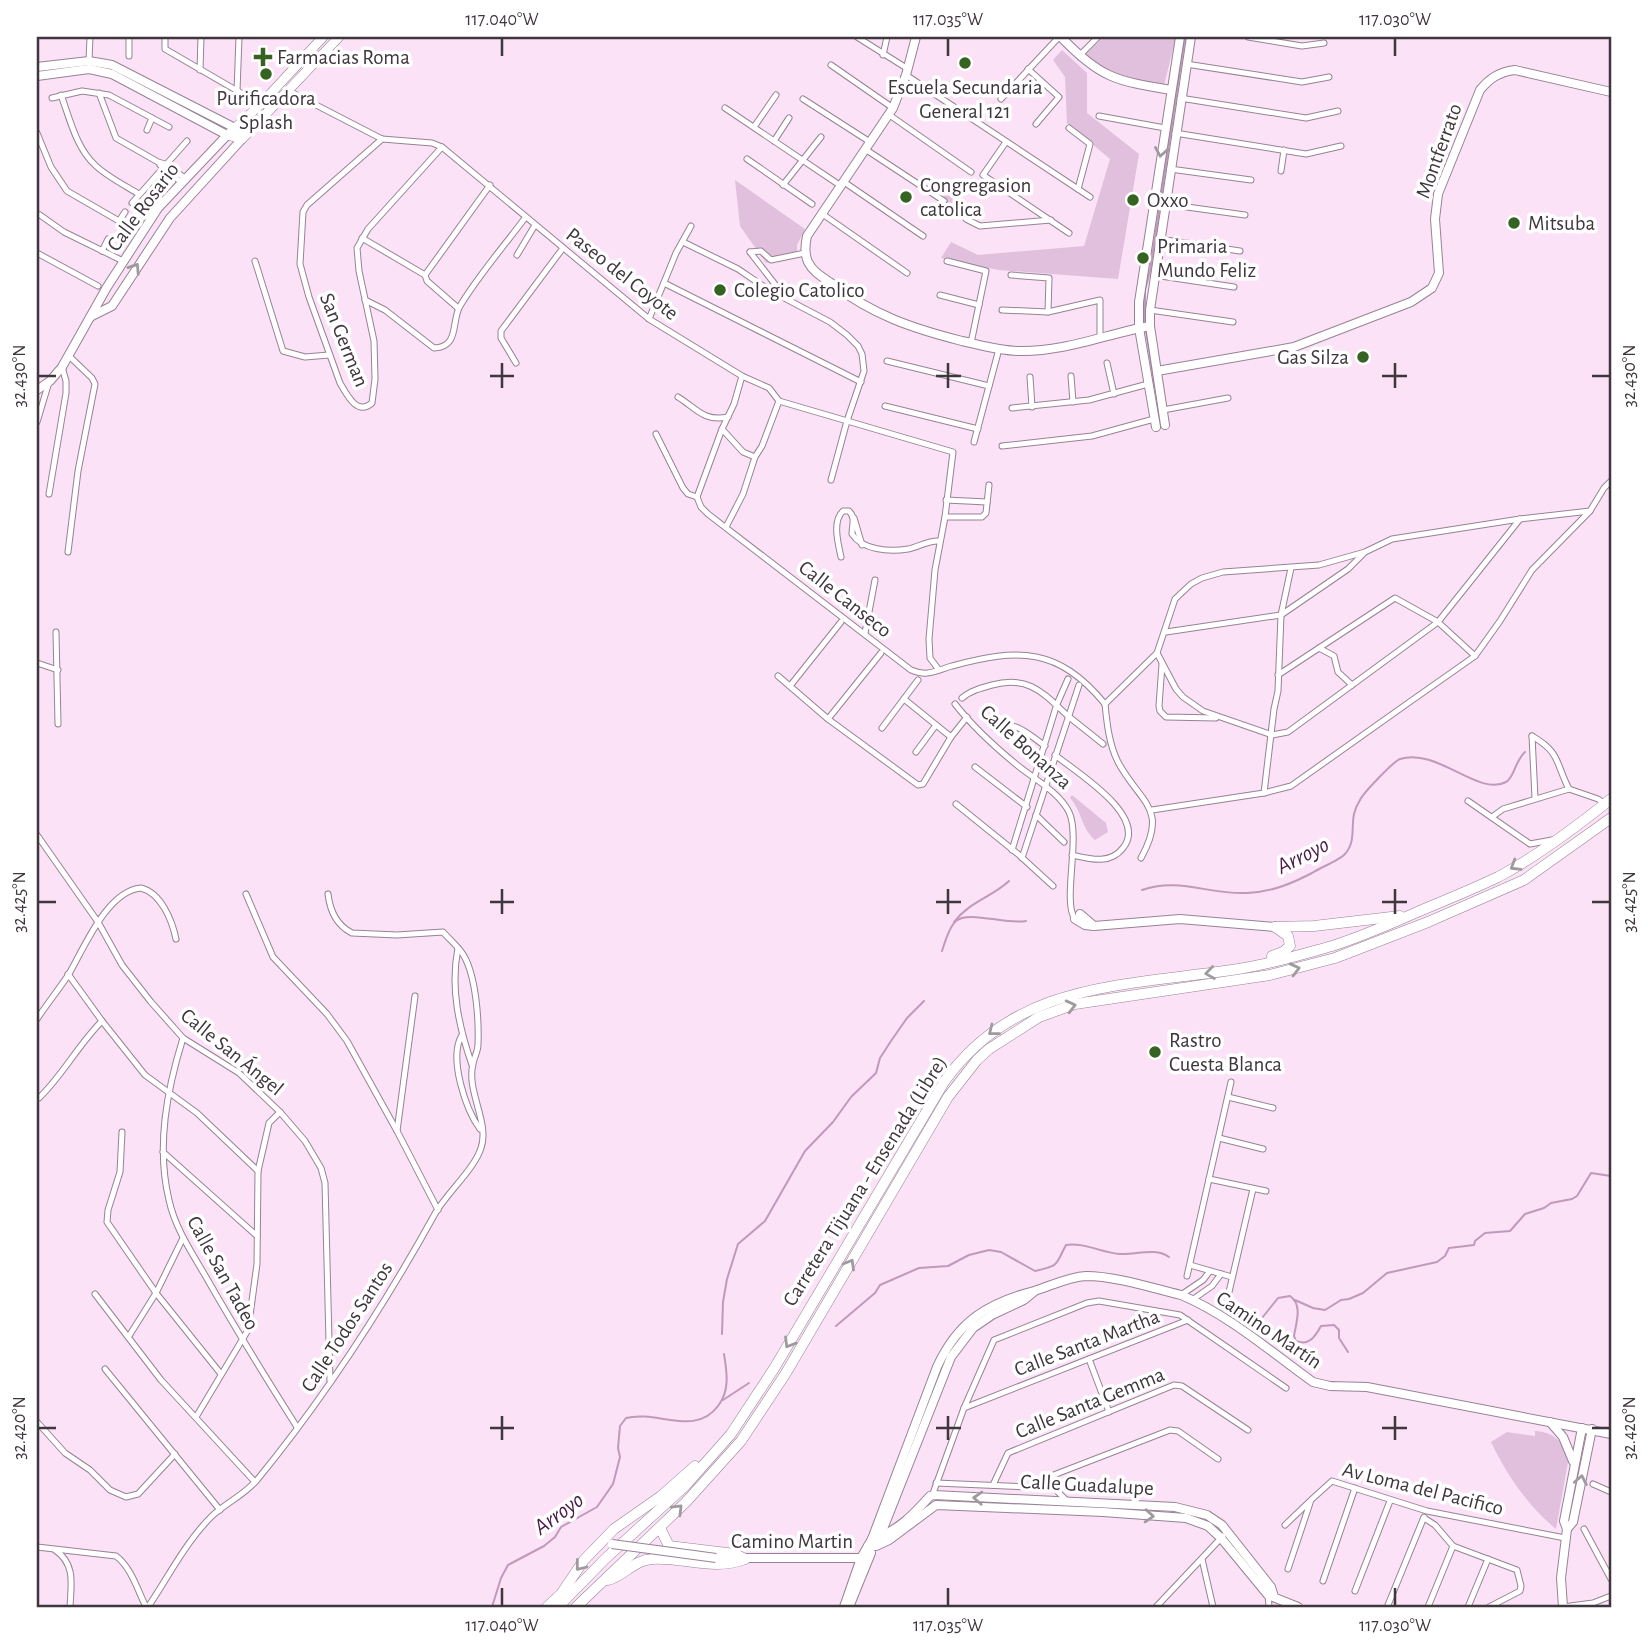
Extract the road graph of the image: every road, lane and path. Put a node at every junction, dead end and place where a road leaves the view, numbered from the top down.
1 (90, 37) edge
2 (129, 37) edge
3 (165, 37) edge
4 (201, 37) edge
5 (239, 37) edge
6 (323, 37) edge
7 (339, 37) edge
8 (857, 37) edge
9 (887, 37) edge
10 (916, 37) edge
11 (1060, 37) edge
12 (1098, 37) edge
13 (1180, 37) edge
14 (1191, 37) edge
15 (1248, 37) edge
16 (1324, 43) dead end
17 (883, 55) junction
18 (129, 56) dead end
19 (1079, 56) junction
20 (89, 61) junction
21 (1186, 64) junction
22 (831, 65) dead end
23 (37, 67) edge
24 (1028, 69) junction
25 (200, 71) junction
26 (907, 72) junction
27 (37, 76) edge
28 (1329, 77) dead end
29 (1171, 90) junction
30 (237, 91) junction
31 (289, 91) junction
32 (1611, 92) edge
33 (99, 93) junction
34 (61, 95) junction
35 (776, 95) dead end
36 (1181, 95) junction
37 (52, 98) dead end
38 (803, 99) dead end
39 (1001, 99) dead end
40 (261, 104) junction
41 (725, 108) dead end
42 (891, 111) junction
43 (1338, 111) dead end
44 (1099, 116) dead end
45 (152, 118) junction
46 (789, 118) dead end
47 (1036, 124) dead end
48 (169, 127) dead end
49 (754, 127) junction
50 (234, 128) junction
51 (1069, 128) dead end
52 (1165, 128) junction
53 (147, 130) dead end
54 (1175, 132) junction
55 (37, 133) edge
56 (227, 135) junction
57 (821, 138) dead end
58 (242, 139) junction
59 (382, 139) junction
60 (187, 141) dead end
61 (774, 141) junction
62 (1006, 142) junction
63 (868, 146) junction
64 (1341, 146) dead end
65 (442, 147) junction
66 (1284, 150) junction
67 (747, 159) dead end
68 (803, 161) junction
69 (162, 164) junction
70 (1170, 169) junction
71 (1282, 171) dead end
72 (971, 172) dead end
73 (183, 180) junction
74 (1251, 180) dead end
75 (843, 184) junction
76 (490, 185) junction
77 (783, 185) junction
78 (1078, 189) junction
79 (139, 194) junction
80 (1090, 197) dead end
81 (944, 201) dead end
82 (132, 204) dead end
83 (812, 204) dead end
84 (1166, 204) junction
85 (125, 212) dead end
86 (821, 213) junction
87 (40, 215) dead end
88 (1245, 215) dead end
89 (525, 218) junction
90 (966, 219) dead end
91 (1051, 220) junction
92 (120, 221) junction
93 (535, 225) junction
94 (691, 226) dead end
95 (115, 228) dead end
96 (1069, 233) dead end
97 (923, 236) dead end
98 (108, 239) dead end
99 (362, 239) junction
100 (1159, 239) junction
101 (683, 242) junction
102 (563, 248) junction
103 (102, 251) junction
104 (1240, 251) dead end
105 (37, 253) edge
106 (805, 253) junction
107 (517, 255) dead end
108 (123, 261) junction
109 (255, 261) dead end
110 (947, 261) dead end
111 (907, 273) dead end
112 (425, 275) junction
113 (1011, 275) dead end
114 (1154, 275) junction
115 (664, 283) junction
116 (98, 286) dead end
117 (1234, 287) dead end
118 (940, 295) dead end
119 (786, 299) junction
120 (365, 300) junction
121 (979, 305) junction
122 (458, 308) junction
123 (1002, 310) dead end
124 (1150, 310) junction
125 (1048, 312) junction
126 (90, 317) junction
127 (649, 319) junction
128 (1233, 322) dead end
129 (1150, 326) junction
130 (1139, 328) junction
131 (1100, 337) junction
132 (971, 343) junction
133 (998, 351) junction
134 (328, 355) junction
135 (69, 356) junction
136 (887, 361) dead end
137 (516, 363) dead end
138 (1107, 363) dead end
139 (62, 367) junction
140 (1157, 371) junction
141 (742, 376) junction
142 (1070, 376) dead end
143 (1030, 377) dead end
144 (50, 381) junction
145 (861, 382) junction
146 (1148, 384) junction
147 (989, 386) junction
148 (37, 390) edge
149 (1114, 394) junction
150 (678, 397) dead end
151 (1228, 398) dead end
152 (779, 401) junction
153 (1073, 402) junction
154 (885, 406) dead end
155 (1032, 407) junction
156 (1013, 408) dead end
157 (1163, 410) junction
158 (728, 416) junction
159 (847, 421) junction
160 (37, 422) edge
161 (1158, 424) junction
162 (722, 429) junction
163 (978, 429) junction
164 (656, 434) dead end
165 (974, 442) dead end
166 (1002, 446) dead end
167 (755, 457) junction
168 (831, 480) dead end
169 (1611, 481) edge
170 (989, 485) dead end
171 (50, 494) dead end
172 (697, 497) junction
173 (946, 500) junction
174 (987, 502) junction
175 (1590, 511) junction
176 (945, 517) junction
177 (1520, 519) junction
178 (726, 527) junction
179 (940, 541) junction
180 (68, 552) dead end
181 (1365, 552) junction
182 (841, 557) dead end
183 (1292, 568) junction
184 (874, 580) dead end
185 (1281, 615) junction
186 (841, 622) dead end
187 (1438, 622) junction
188 (56, 632) dead end
189 (1166, 632) junction
190 (865, 633) junction
191 (1319, 648) junction
192 (881, 653) dead end
193 (1157, 653) junction
194 (1475, 656) junction
195 (1162, 661) junction
196 (37, 663) edge
197 (58, 670) junction
198 (939, 670) junction
199 (778, 676) dead end
200 (1278, 676) junction
201 (1068, 679) dead end
202 (918, 680) dead end
203 (1079, 685) dead end
204 (1352, 685) junction
205 (790, 686) junction
206 (962, 698) dead end
207 (904, 699) junction
208 (955, 704) dead end
209 (1057, 704) junction
210 (1105, 704) junction
211 (1068, 715) junction
212 (967, 717) junction
213 (1220, 718) junction
214 (828, 719) junction
215 (58, 724) dead end
216 (936, 725) junction
217 (994, 727) dead end
218 (882, 728) dead end
219 (1272, 735) junction
220 (951, 737) junction
221 (1103, 744) dead end
222 (1045, 746) junction
223 (916, 752) dead end
224 (1055, 755) junction
225 (975, 766) dead end
226 (1035, 778) junction
227 (1045, 787) junction
228 (1569, 789) junction
229 (1264, 793) junction
230 (1535, 798) junction
231 (1468, 801) dead end
232 (1608, 801) edge
233 (956, 804) dead end
234 (1024, 805) junction
235 (1152, 810) junction
236 (1036, 815) junction
237 (1492, 817) junction
238 (1611, 818) edge
239 (37, 835) edge
240 (1561, 837) junction
241 (1064, 842) dead end
242 (1012, 850) junction
243 (1072, 855) junction
244 (1020, 856) junction
245 (1141, 858) dead end
246 (1053, 886) dead end
247 (246, 894) dead end
248 (328, 894) dead end
249 (1411, 915) junction
250 (1077, 916) joint
251 (98, 922) junction
252 (1275, 927) junction
253 (176, 939) dead end
254 (458, 948) junction
255 (1246, 967) junction
256 (68, 974) junction
257 (415, 996) dead end
258 (37, 1019) edge
259 (102, 1021) junction
260 (462, 1035) junction
261 (183, 1038) junction
262 (472, 1065) junction
263 (1231, 1082) dead end
264 (169, 1094) junction
265 (1228, 1097) junction
266 (38, 1098) edge
267 (1273, 1108) dead end
268 (280, 1112) junction
269 (397, 1131) junction
270 (122, 1132) dead end
271 (482, 1132) junction
272 (1219, 1138) junction
273 (1263, 1149) dead end
274 (163, 1152) junction
275 (258, 1171) junction
276 (1209, 1179) junction
277 (1252, 1188) junction
278 (1266, 1191) dead end
279 (438, 1210) junction
280 (257, 1236) junction
281 (183, 1237) junction
282 (1190, 1265) junction
283 (1210, 1270) junction
284 (1220, 1274) junction
285 (1187, 1276) dead end
286 (1232, 1277) junction
287 (1229, 1292) dead end
288 (156, 1293) junction
289 (95, 1294) dead end
290 (1181, 1295) junction
291 (1192, 1300) junction
292 (1188, 1320) junction
293 (129, 1336) junction
294 (242, 1340) junction
295 (1088, 1359) junction
296 (105, 1369) dead end
297 (220, 1374) junction
298 (330, 1381) junction
299 (1286, 1388) dead end
300 (964, 1408) junction
301 (1109, 1412) junction
302 (196, 1417) junction
303 (1550, 1422) junction
304 (37, 1423) edge
305 (297, 1427) junction
306 (1582, 1428) junction
307 (1592, 1429) junction
308 (1248, 1430) dead end
309 (1611, 1434) edge
310 (175, 1454) junction
311 (713, 1455) junction
312 (1218, 1458) dead end
313 (1574, 1464) junction
314 (255, 1482) junction
315 (936, 1483) junction
316 (1593, 1483) dead end
317 (993, 1485) junction
318 (1032, 1487) junction
319 (1355, 1488) junction
320 (1610, 1493) edge
321 (932, 1496) junction
322 (1311, 1500) junction
323 (1390, 1501) junction
324 (1067, 1502) junction
325 (934, 1506) junction
326 (1175, 1507) junction
327 (220, 1510) junction
328 (1427, 1511) junction
329 (1172, 1517) junction
330 (1424, 1518) junction
331 (1285, 1525) dead end
332 (660, 1528) junction
333 (1584, 1529) dead end
334 (1566, 1533) junction
335 (1225, 1535) junction
336 (874, 1542) junction
337 (607, 1543) junction
338 (1453, 1546) junction
339 (37, 1547) edge
340 (53, 1549) junction
341 (865, 1558) junction
342 (745, 1559) junction
343 (1202, 1559) junction
344 (1488, 1559) junction
345 (1288, 1569) dead end
346 (1611, 1579) edge
347 (604, 1581) junction
348 (1323, 1581) dead end
349 (1355, 1591) dead end
350 (1271, 1593) junction
351 (1611, 1596) edge
352 (1388, 1605) dead end
353 (1585, 1606) edge
354 (69, 1607) edge
355 (147, 1607) edge
356 (547, 1607) edge
357 (558, 1607) edge
358 (576, 1607) edge
359 (847, 1607) edge
360 (1156, 1607) edge
361 (1213, 1607) edge
362 (1269, 1607) edge
363 (1298, 1607) edge
364 (1428, 1607) edge
365 (1468, 1607) edge
366 (1489, 1607) edge
367 (1563, 1607) edge

1 - 20 street
2 - 18 street
3 - 25 street
4 - 25 street
5 - 30 street
6 - 40 main road
7 - 31 main road
8 - 17 street
9 - 17 street
10 - 26 street
11 - 19 street
11 - 24 street
12 - 19 street
13 - 29 street
14 - 21 street
15 - 16 street
17 - 26 street
19 - 29 street
20 - 23 street
20 - 50 street
21 - 28 street
21 - 36 street
22 - 42 street
24 - 39 street
24 - 47 street
25 - 30 street
26 - 42 street
26 - 62 street
27 - 56 street
29 - 36 street
29 - 52 street
30 - 40 street
31 - 58 main road
31 - 59 street, Paseo del Coyote
32 - 140 street, Montferrato
33 - 34 street
33 - 45 street
33 - 69 street
34 - 37 street
34 - 79 street
35 - 49 street
36 - 43 street
36 - 54 street
38 - 63 street
40 - 50 main road
41 - 49 street
42 - 63 street
42 - 72 street
44 - 52 street
45 - 48 street
45 - 53 street
46 - 61 street
49 - 61 street
50 - 56 street, Calle Rosario
50 - 58 street
51 - 78 street
52 -> 130 street
54 - 66 street
54 - 70 street
55 - 92 street
56 - 58 main road
56 - 73 street, Calle Rosario
57 - 68 street
126 -> 58 street, Calle Rosario
59 - 65 street, Paseo del Coyote
59 - 134 street, San German
60 - 69 street
61 - 68 street
62 - 78 street
62 - 91 street
63 - 75 street
63 - 81 street
64 - 66 street
65 - 76 street, Paseo del Coyote
65 - 99 street
66 - 71 street
67 - 77 street
68 - 75 street
68 - 77 street
69 - 73 street
69 - 79 street
70 - 74 street
70 - 84 street
73 - 108 street, Calle Rosario
75 - 86 street
75 - 97 street
76 - 89 street, Paseo del Coyote
76 - 112 street
77 - 83 street
78 - 80 street
79 - 82 street
84 - 88 street
84 - 100 street
85 - 92 street
86 - 106 street
86 - 111 street
87 - 103 street
89 - 93 street, Paseo del Coyote
89 - 122 street
90 - 91 street
91 - 96 street
92 - 95 street
93 - 102 street, Paseo del Coyote
93 - 107 street
94 - 101 street
98 - 103 street
99 - 112 street
99 - 120 street, San German
100 - 104 street
100 - 114 street
101 - 115 street
101 - 119 street
102 - 127 street, Paseo del Coyote
102 - 137 street
103 - 108 street
105 - 116 street
106 - 119 street
106 - 132 street
108 - 126 street, Calle Rosario
109 - 134 street
110 - 121 street
112 - 122 street
113 - 125 street
114 - 117 street
114 - 124 street
115 - 127 street
115 - 145 street
118 - 121 street
119 - 145 street
120 - 122 street
120 - 134 street, San German
121 - 132 street
123 - 125 street
124 - 128 street
124 - 129 street
125 - 131 street
126 - 135 street, Calle Rosario
127 - 141 street, Paseo del Coyote
129 - 130 street
129 - 140 street
130 - 131 street
130 - 146 street
131 - 133 street
132 - 133 street
133 - 147 street
135 - 139 street, Calle Rosario
135 - 180 street
136 - 147 street
138 - 149 street
139 - 144 street, Calle Rosario
139 - 171 street
140 - 157 street
141 - 152 street, Paseo del Coyote
141 - 158 street
142 - 153 street
143 - 155 street
144 - 148 street, Calle Rosario
144 - 160 street
145 - 159 street
146 - 149 street
146 - 161 street
147 - 163 street
149 - 153 street
150 - 158 street
151 - 157 street
152 - 159 street, Paseo del Coyote
152 - 167 street
153 - 155 street
154 - 163 street
155 - 156 street
157 - 161 street
158 - 162 street
159 - 168 street
159 - 173 street, Paseo del Coyote
161 - 166 street
162 - 167 street
162 - 172 street
163 - 165 street
164 - 172 street, Calle Canseco
167 - 178 street
169 - 175 street
170 - 174 street
172 - 178 street, Calle Canseco
173 - 174 street
173 - 176 street
174 - 176 street
175 - 177 street
175 - 194 street
176 - 179 street
177 - 181 street
177 - 187 street
178 - 190 street, Calle Canseco
179 - 182 street
179 - 198 street
181 - 183 street
181 - 185 street
183 - 185 street
183 - 189 street
184 - 190 street
185 - 189 street
185 - 200 street
186 - 205 street
187 - 191 street
187 - 194 street
187 - 204 street
188 - 197 street
189 - 193 street
190 - 198 street, Calle Canseco
191 - 200 street
191 - 204 street
192 - 214 street
193 - 195 street
193 - 210 street
194 - 229 street
195 - 213 street
195 - 213 street
196 - 197 street
197 - 215 street
198 - 210 street, Calle Canseco
199 - 205 street
200 - 219 street
201 - 209 street
202 - 207 street
203 - 211 street
204 - 219 street
205 - 214 street
206 - 209 street
207 - 216 street
207 - 218 street
208 - 212 street, Calle Bonanza
209 - 211 street
209 - 222 street
210 - 235 street
211 - 221 street
211 - 224 street
212 - 220 street
212 - 226 street, Calle Bonanza
213 - 219 street
214 - 220 street
216 - 220 street
216 - 223 street
217 - 222 street
219 - 229 street
222 - 226 street
224 - 227 street
224 - 243 street
225 - 234 street
226 - 227 street, Calle Bonanza
226 - 234 street
227 - 236 street
227 - 243 street, Calle Bonanza
228 - 230 street
228 - 230 street
228 - 232 street
229 - 235 street
230 - 237 street
231 - 237 street
232 - 240 highway, Carretera Tijuana - Ensenada (Libre)
233 - 242 street
234 - 242 street
235 - 245 street
236 - 241 street
236 - 244 street
237 - 240 street
332 -> 238 highway, Carretera Tijuana - Ensenada (Libre)
239 - 251 street, Calle San Ángel
240 -> 249 highway, Carretera Tijuana - Ensenada (Libre)
242 - 244 street
243 - 250 street, Calle Bonanza
244 - 246 street
247 - 269 street
248 - 254 street
249 - 252 highway
249 - 255 highway, Carretera Tijuana - Ensenada (Libre)
250 - 252 street, Calle Bonanza
251 - 253 street
251 - 256 street
251 - 261 street, Calle San Ángel
252 - 255 highway
254 - 260 street
254 - 262 street
255 -> 311 highway, Carretera Tijuana - Ensenada (Libre)
256 - 258 street
256 - 259 street
257 - 269 street
259 - 264 street
259 - 266 street
260 - 262 street
260 - 271 street
261 - 264 street, Calle San Tadeo
261 - 268 street, Calle San Ángel
262 - 271 street
263 - 265 street
264 - 274 street, Calle San Tadeo
264 - 275 street
265 - 267 street
265 - 272 street
268 - 275 street
268 - 298 street, Calle San Ángel
269 - 279 street
270 - 288 street
271 - 279 street, Calle Todos Santos
272 - 273 street
272 - 276 street
274 - 280 street
274 - 281 street, Calle San Tadeo
275 - 280 street
276 - 277 street
276 - 282 street
277 - 278 street
277 - 286 street
279 - 298 street, Calle Todos Santos
280 - 294 street
281 - 288 street
281 - 294 street, Calle San Tadeo
282 - 283 street
282 - 285 street
283 - 284 street
283 - 290 street
284 - 286 street
284 - 291 street
286 - 287 street
288 - 293 street
288 - 297 street
289 - 293 street
290 - 291 street, Camino Martín
290 - 336 street, Camino Martín
291 - 303 street, Camino Martín
292 - 295 street, Calle Santa Martha
292 - 299 street, Calle Santa Martha
292 - 300 street
293 - 302 street
294 - 297 street
294 - 305 street, Calle San Tadeo
295 - 300 street, Calle Santa Martha
295 - 301 street
296 - 310 street
297 - 302 street
298 - 305 street, Calle Todos Santos
300 - 315 street
301 - 308 street, Calle Santa Gemma
301 - 317 street, Calle Santa Gemma
302 - 314 street
303 - 306 street, Camino Martín
303 - 313 street
304 - 310 street
305 - 314 street, Calle Todos Santos
306 - 307 street, Camino Martín
306 - 313 street
307 - 309 street, Camino Martín
334 -> 307 street
310 - 327 street
311 - 337 highway
311 - 357 highway, Carretera Tijuana - Ensenada (Libre)
312 - 318 street
313 - 334 street
314 - 327 street, Calle Todos Santos
315 - 317 street
315 - 321 street
316 - 320 street
317 - 318 street
318 - 324 street
319 - 322 street, Av Loma del Pacifico
319 - 323 street, Av Loma del Pacifico
319 - 348 street
324 -> 321 street, Calle Guadalupe
321 - 325 street
321 - 336 street
322 - 331 street
322 - 345 street
323 - 328 street, Av Loma del Pacifico
323 - 349 street
324 - 326 street, Calle Guadalupe
325 -> 329 street, Calle Guadalupe
325 - 336 street
326 - 329 street
326 - 335 street, Calle Guadalupe
327 - 355 street, Calle Todos Santos
328 - 330 street
328 - 334 street, Av Loma del Pacifico
329 - 335 street, Calle Guadalupe
330 - 338 street
330 - 352 street
332 - 342 highway
332 - 347 highway, Carretera Tijuana - Ensenada (Libre)
333 - 346 street
334 - 367 street
335 - 343 street
335 - 350 street, Calle Guadalupe
336 - 341 street, Camino Martín
337 - 342 street, Camino Martin, bridge
337 -> 356 highway
338 - 344 street
338 - 364 street
339 - 340 street
340 - 354 street
340 - 355 street
341 - 342 street, Camino Martin
341 - 359 street, Camino Martín
342 - 347 highway
343 - 360 street
343 - 361 street
344 - 365 street
344 - 366 street
347 - 358 highway, Carretera Tijuana - Ensenada (Libre)
350 - 362 street
350 - 363 street, Calle Guadalupe
351 - 353 street
353 - 367 street

